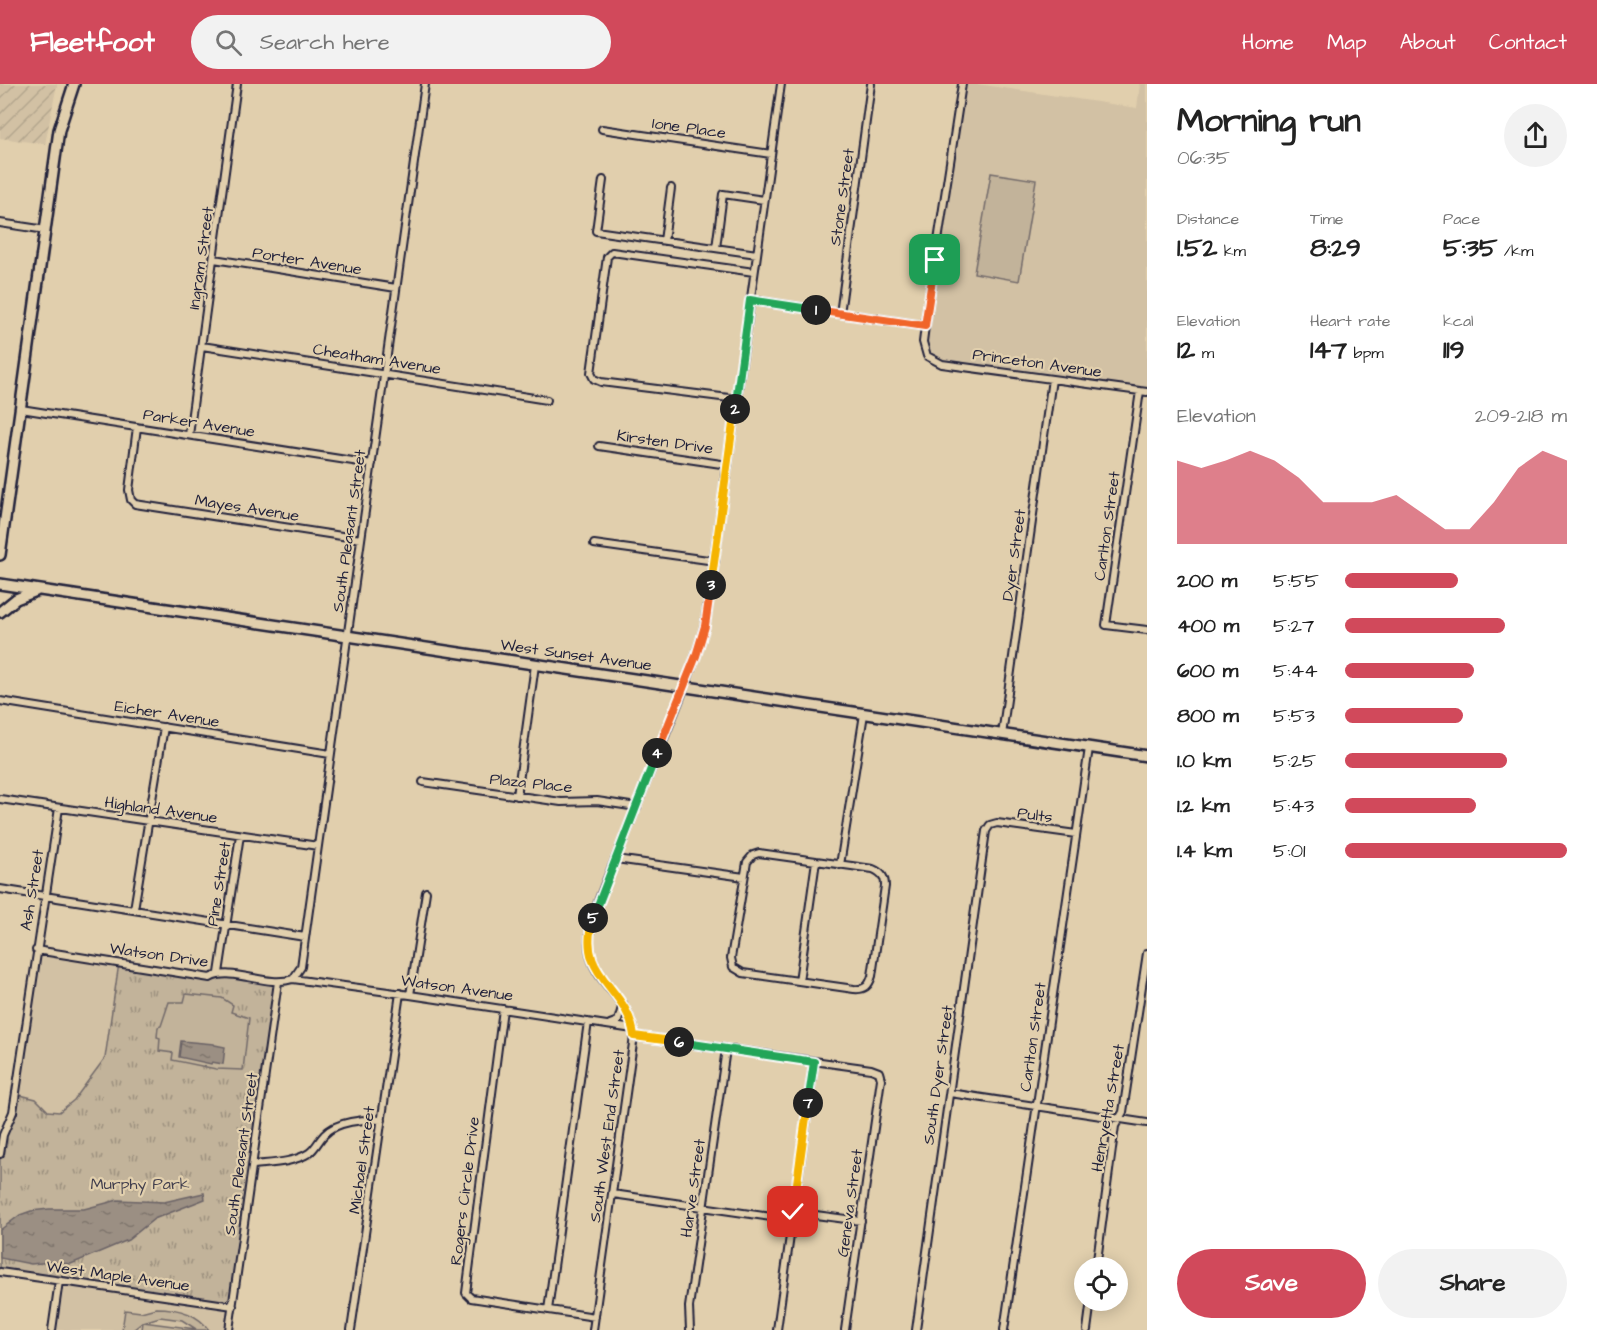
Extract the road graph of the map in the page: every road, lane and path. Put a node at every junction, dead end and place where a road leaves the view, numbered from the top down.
1 (66, 84) edge
2 (74, 84) edge
3 (237, 84) edge
4 (425, 84) edge
5 (781, 84) edge
6 (871, 84) edge
7 (962, 84) edge
8 (64, 113) junction
9 (602, 129) dead end
10 (771, 154) junction
11 (603, 180) dead end
12 (671, 189) dead end
13 (764, 200) junction
14 (0, 223) edge
15 (46, 230) junction
16 (664, 241) junction
17 (716, 248) junction
18 (757, 254) junction
19 (214, 259) junction
20 (754, 272) junction
21 (396, 288) junction
22 (750, 300) junction
23 (840, 314) junction
24 (925, 326) junction
25 (202, 346) junction
26 (384, 374) junction
27 (1052, 379) junction
28 (1144, 391) edge
29 (736, 399) junction
30 (548, 400) dead end
31 (21, 409) junction
32 (137, 427) junction
33 (189, 435) junction
34 (599, 446) dead end
35 (372, 464) junction
36 (728, 465) junction
37 (361, 539) junction
38 (594, 544) dead end
39 (0, 555) edge
40 (715, 561) junction
41 (0, 584) edge
42 (39, 590) junction
43 (0, 612) edge
44 (1147, 630) edge
45 (347, 636) junction
46 (535, 665) junction
47 (685, 687) junction
48 (0, 701) edge
49 (864, 714) junction
50 (164, 727) junction
51 (1002, 735) junction
52 (1089, 748) junction
53 (330, 754) junction
54 (1147, 756) edge
55 (423, 782) dead end
56 (517, 796) junction
57 (0, 799) edge
58 (637, 807) junction
59 (59, 808) junction
60 (148, 822) junction
61 (990, 825) joint
62 (1076, 834) junction
63 (240, 835) junction
64 (318, 846) junction
65 (616, 858) junction
66 (816, 861) junction
67 (840, 865) junction
68 (744, 878) junction
69 (0, 889) edge
70 (426, 892) dead end
71 (45, 896) junction
72 (134, 909) junction
73 (226, 924) junction
74 (305, 937) junction
75 (36, 950) junction
76 (1147, 953) edge
77 (219, 973) junction
78 (293, 979) junction
79 (799, 981) junction
80 (278, 982) junction
81 (400, 993) junction
82 (410, 995) junction
83 (623, 1004) junction
84 (503, 1009) junction
85 (588, 1022) junction
86 (607, 1025) junction
87 (633, 1032) junction
88 (726, 1049) junction
89 (814, 1062) junction
90 (881, 1079) joint
91 (950, 1093) junction
92 (1036, 1106) junction
93 (1119, 1119) junction
94 (382, 1120) junction
95 (1147, 1123) edge
96 (2, 1135) edge
97 (0, 1154) edge
98 (254, 1165) junction
99 (613, 1194) junction
100 (704, 1207) junction
101 (793, 1212) junction
102 (792, 1220) junction
103 (861, 1221) junction
104 (1097, 1257) edge
105 (0, 1272) edge
106 (59, 1281) junction
107 (233, 1306) junction
108 (548, 1310) junction
109 (1090, 1311) edge
110 (595, 1317) junction
111 (52, 1330) edge
112 (229, 1330) edge
113 (351, 1330) edge
114 (593, 1330) edge
115 (690, 1330) edge
116 (777, 1330) edge
117 (845, 1330) edge
118 (916, 1330) edge
119 (1004, 1330) edge
120 (1087, 1330) edge

1 - 8 highway
2 - 8 highway
3 - 19 street, Ingram Street
4 - 21 street, South Pleasant Street
5 - 10 street, South West End Street
6 - 23 street, Stone Street
7 - 24 street
8 - 15 highway
9 - 10 street, Ione Place
10 - 13 street, South West End Street
11 - 16 street
12 - 16 street
13 - 17 street
13 - 18 street, South West End Street
14 - 15 street
15 - 31 highway
16 - 17 street
17 - 18 street
18 - 20 street, South West End Street
19 - 21 street, Porter Avenue
19 - 25 street, Ingram Street
20 - 22 street, South West End Street
20 - 29 street
21 - 26 street, South Pleasant Street
22 - 23 street
22 - 29 street, South West End Street
23 - 24 street
24 - 27 street, Princeton Avenue
25 - 26 street, Cheatham Avenue
25 - 33 street, Ingram Street
26 - 30 street, Cheatham Avenue
26 - 35 street, South Pleasant Street
27 - 28 street, Princeton Avenue
27 - 51 street, Dyer Street
28 - 44 street, Carlton Street
29 - 36 street, South West End Street
31 - 32 street, Parker Avenue
31 - 39 highway
32 - 33 street, Parker Avenue
32 - 37 street, Mayes Avenue
33 - 35 street, Parker Avenue
34 - 36 street, Kirsten Drive
35 - 37 street, South Pleasant Street
36 - 40 street, South West End Street
37 - 45 street, South Pleasant Street
38 - 40 street
40 - 47 street, South West End Street
41 - 42 highway, West Sunset Avenue
42 - 43 highway
42 - 45 highway, West Sunset Avenue
45 - 46 highway, West Sunset Avenue
45 - 53 street, South Pleasant Street
46 - 47 highway, West Sunset Avenue
46 - 56 street
47 - 49 highway, West Sunset Avenue
47 - 58 street, South West End Street
48 - 50 street, Eicher Avenue
49 - 51 highway, West Sunset Avenue
49 - 67 street
50 - 53 street, Eicher Avenue
50 - 60 street
51 - 52 highway, West Sunset Avenue
52 - 54 highway, West Sunset Avenue
52 - 62 street, Carlton Street
53 - 64 street, South Pleasant Street
55 - 56 street, Plaza Place
56 - 58 street, Plaza Place
57 - 59 street, Highland Avenue
58 - 65 street, South West End Street
59 - 60 street, Highland Avenue
59 - 71 street, Ash Street
60 - 63 street, Highland Avenue
60 - 72 street
61 - 62 street, Pults
61 - 91 street, South Dyer Street
62 - 92 street, Carlton Street
63 - 64 street, Highland Avenue
63 - 73 street, Pine Street
64 - 74 street, South Pleasant Street
65 - 68 street
65 - 83 street, South West End Street
66 - 67 street
66 - 68 street
66 - 79 street
67 - 79 street
68 - 79 street
69 - 71 street
70 - 82 street
71 - 72 street
71 - 75 street, Ash Street
72 - 73 street
73 - 74 street
73 - 77 street, Pine Street
74 - 78 street, South Pleasant Street
75 - 77 street, Watson Drive
75 - 96 street, Ash Street
76 - 93 street, Henryetta Street
77 - 80 street, Watson Drive
78 - 80 street, Watson Avenue
78 - 81 street, Watson Avenue
80 - 98 street, South Pleasant Street
81 - 82 street, Watson Avenue
81 - 94 street, Michael Street
82 - 84 street, Watson Avenue
83 - 86 street
83 - 87 street, South West End Street
84 - 85 street, Watson Avenue
84 - 108 street, Rogers Circle Drive
85 - 86 street, Watson Avenue
85 - 108 street
86 - 87 street, Watson Avenue
87 - 88 street, Watson Avenue
87 - 99 street, South West End Street
88 - 89 street, Watson Avenue
88 - 100 street, Harve Street
89 - 90 street, Watson Avenue
89 - 101 street
90 - 103 street, Geneva Street
91 - 92 street
91 - 118 street, South Dyer Street
92 - 93 street
92 - 119 street, Carlton Street
93 - 95 street
93 - 104 street, Henryetta Street
94 - 98 street
94 - 113 street, Michael Street
96 - 97 street, Ash Street
98 - 107 street, South Pleasant Street
99 - 100 street
99 - 110 street, South West End Street
100 - 102 street
100 - 115 street, Harve Street
101 - 102 street
101 - 103 street
102 - 116 street
103 - 117 street, Geneva Street
105 - 106 street, West Maple Avenue
106 - 107 street, West Maple Avenue
106 - 111 street
107 - 112 street, South Pleasant Street
108 - 110 street, Rogers Circle Drive
109 - 120 street
110 - 114 street, South West End Street

